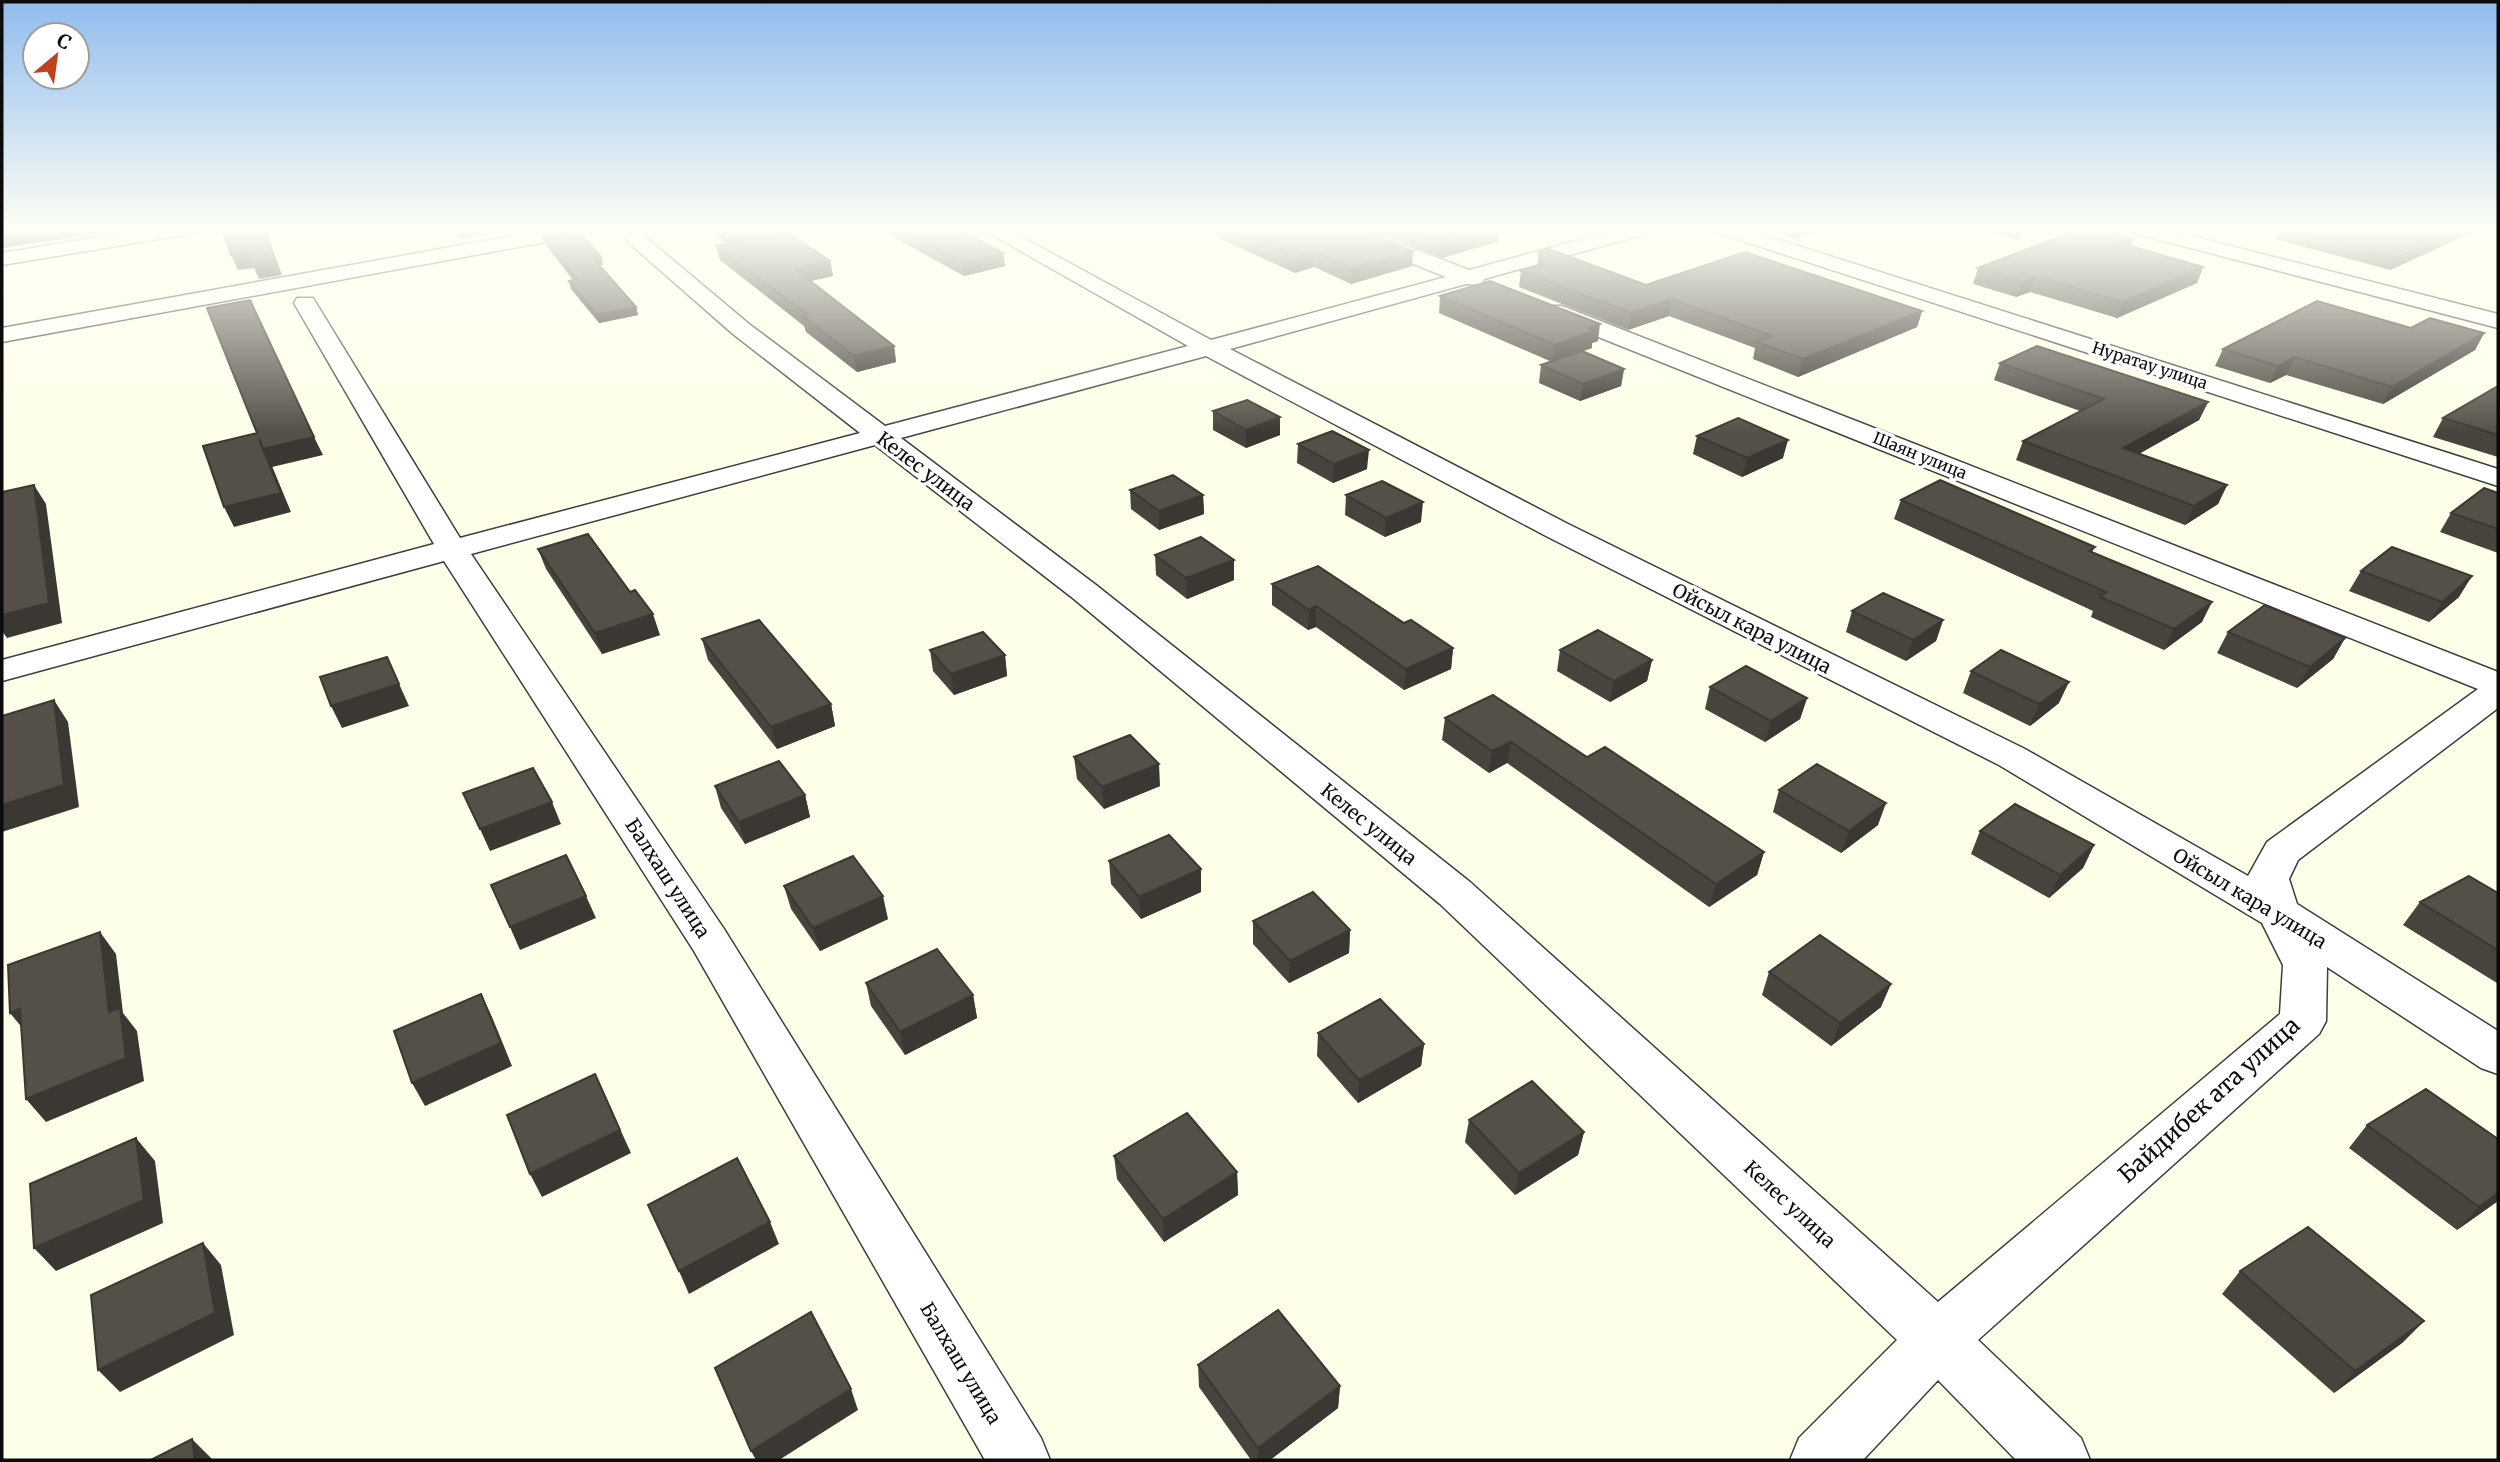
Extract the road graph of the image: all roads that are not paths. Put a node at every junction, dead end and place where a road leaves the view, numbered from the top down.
1 (215, 296) edge
2 (703, 296) edge
3 (1114, 296) edge
4 (1398, 296) edge
5 (1934, 296) edge
6 (2402, 296) edge
7 (305, 303) dead end
8 (1532, 303) edge
9 (2498, 321) edge
10 (2, 335) edge
11 (1205, 346) junction
12 (880, 436) junction
13 (2498, 478) edge
14 (451, 547) junction
15 (2, 671) edge
16 (2498, 684) edge
17 (2498, 691) edge
18 (2278, 913) junction
19 (2498, 1055) edge
20 (1937, 1339) junction
21 (1019, 1460) edge
22 (1821, 1460) edge
23 (2059, 1460) edge

1 - 10 street
2 - 12 street, Келес улица
3 - 11 street, Ойсыл кара улица
4 - 11 street
5 - 13 street, Нуратау улица
6 - 9 street
7 - 14 street, Балхаш улица
8 - 16 street, Шаян улица
11 - 12 street
11 - 18 street, Ойсыл кара улица
12 - 14 street
12 - 20 street, Келес улица
14 - 15 street
14 - 21 street, Балхаш улица
17 - 18 street, Байдибек ата улица
18 - 19 street, Ойсыл кара улица
18 - 20 street, Байдибек ата улица
20 - 22 street, Байдибек ата улица
20 - 23 street, Келес улица

